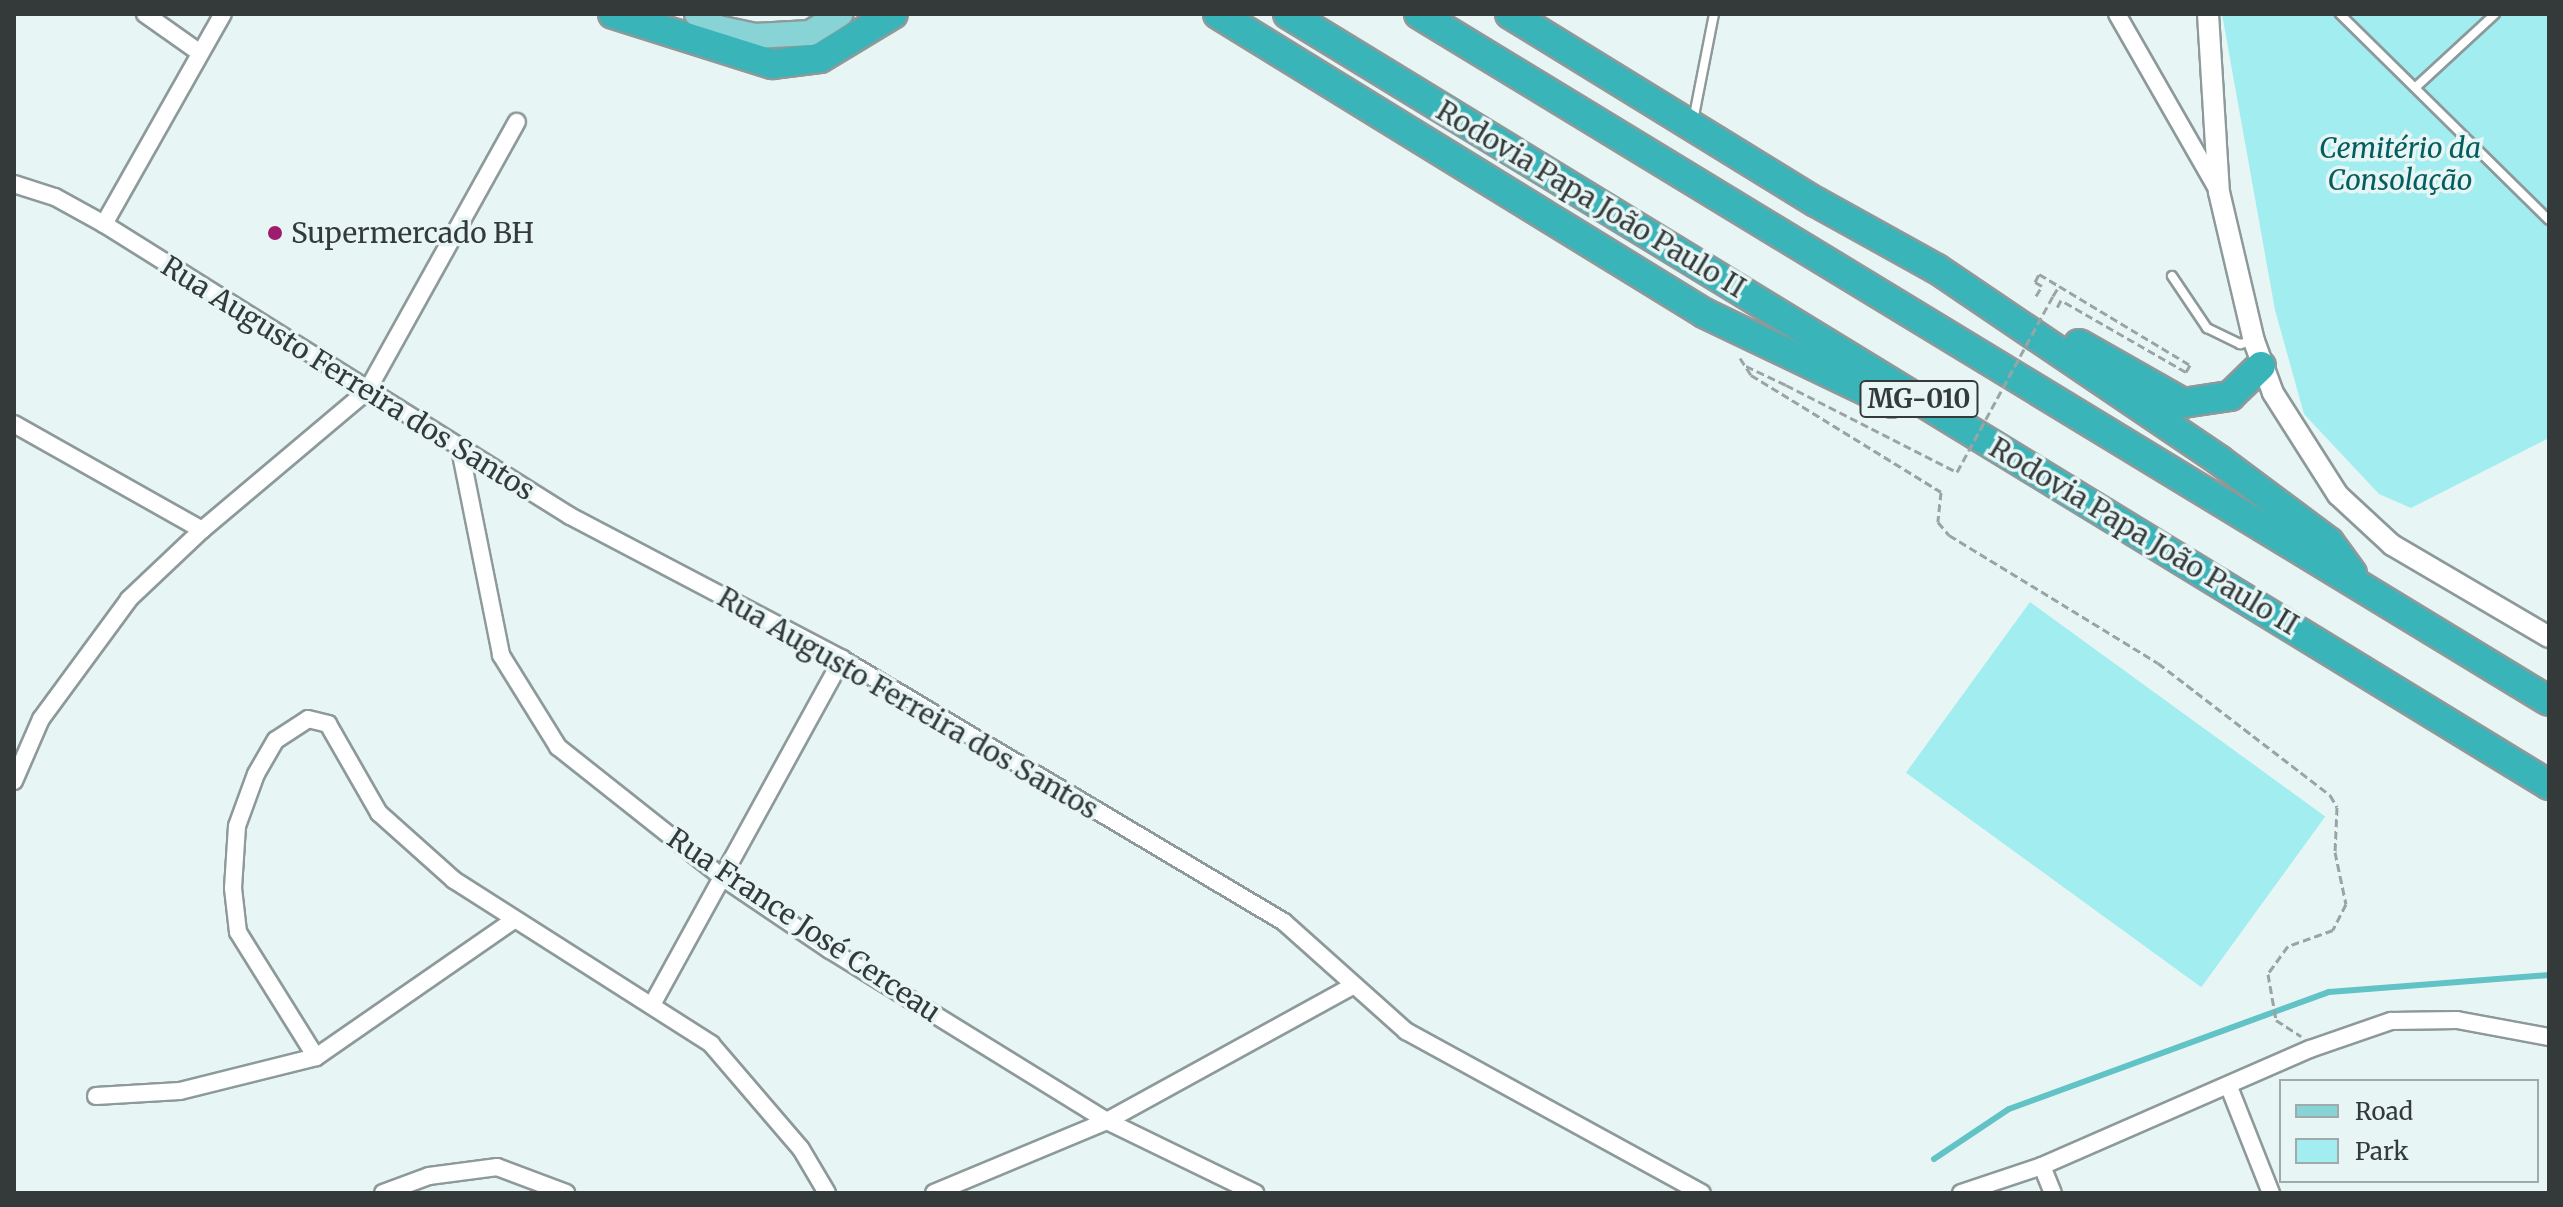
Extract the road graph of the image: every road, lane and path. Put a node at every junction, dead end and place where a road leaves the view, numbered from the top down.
1 (145, 14) edge
2 (223, 14) edge
3 (613, 14) edge
4 (697, 14) edge
5 (841, 14) edge
6 (893, 14) edge
7 (1218, 14) edge
8 (1288, 14) edge
9 (1419, 14) edge
10 (1510, 14) edge
11 (1714, 14) edge
12 (2117, 14) edge
13 (2208, 14) edge
14 (2340, 14) edge
15 (2495, 14) edge
16 (200, 53) junction
17 (2417, 86) junction
18 (517, 122) dead end
19 (1692, 125) junction
20 (14, 184) edge
21 (2219, 192) junction
22 (2549, 220) edge
23 (104, 224) junction
24 (1937, 269) junction
25 (2172, 276) dead end
26 (2059, 286) junction
27 (2036, 296) dead end
28 (2057, 308) dead end
29 (2257, 354) junction
30 (1737, 355) dead end
31 (1746, 366) junction
32 (367, 391) junction
33 (14, 424) edge
34 (460, 449) junction
35 (2042, 474) junction
36 (202, 530) junction
37 (2359, 585) junction
38 (2549, 637) edge
39 (842, 659) junction
40 (2549, 701) edge
41 (14, 781) edge
42 (2549, 785) edge
43 (722, 877) junction
44 (514, 920) junction
45 (1353, 986) junction
46 (653, 1003) junction
47 (2549, 1037) edge
48 (2310, 1049) junction
49 (316, 1057) junction
50 (2229, 1087) junction
51 (96, 1096) dead end
52 (1107, 1121) junction
53 (2042, 1166) junction
54 (383, 1193) edge
55 (566, 1193) edge
56 (827, 1193) edge
57 (934, 1193) edge
58 (1255, 1193) edge
59 (1702, 1193) edge
60 (1961, 1193) edge
61 (2053, 1193) edge
62 (2271, 1193) edge

1 - 16 street
2 - 16 street
3 - 6 highway
4 - 5 main road
7 - 35 highway
8 - 35 highway, Rodovia Papa João Paulo II / MG-010
9 - 37 highway, MG-010
10 - 19 highway
11 - 19 lane
12 - 21 street
13 - 21 street
14 - 17 lane
15 - 17 lane
16 - 23 street
17 - 22 lane
18 - 32 street
19 - 24 highway
20 - 23 street, Rua Augusto Ferreira dos Santos
21 - 29 street
23 - 32 street, Rua Augusto Ferreira dos Santos
24 - 29 highway
24 - 37 highway
25 - 29 lane
26 - 27 path
26 - 28 path
26 - 31 path, bridge
29 - 38 street
30 - 31 path
31 - 48 path
32 - 34 street, Rua Augusto Ferreira dos Santos
32 - 36 street
33 - 36 street
34 - 39 street, Rua Augusto Ferreira dos Santos
34 - 43 street, Rua France José Cerceau
35 - 42 highway, Rodovia Papa João Paulo II / MG-010
36 - 41 street
37 - 40 highway, MG-010
39 - 43 street
39 - 45 street, Rua Augusto Ferreira dos Santos
43 - 46 street
43 - 52 street, Rua France José Cerceau
44 - 46 street
44 - 49 street
44 - 49 street
45 - 52 street
45 - 59 street, Rua Augusto Ferreira dos Santos
46 - 56 street
47 - 48 street
48 - 50 street
49 - 51 street
50 - 53 street
50 - 62 street
52 - 57 street
52 - 58 street, Rua France José Cerceau
53 - 60 street
53 - 61 street
54 - 55 street

